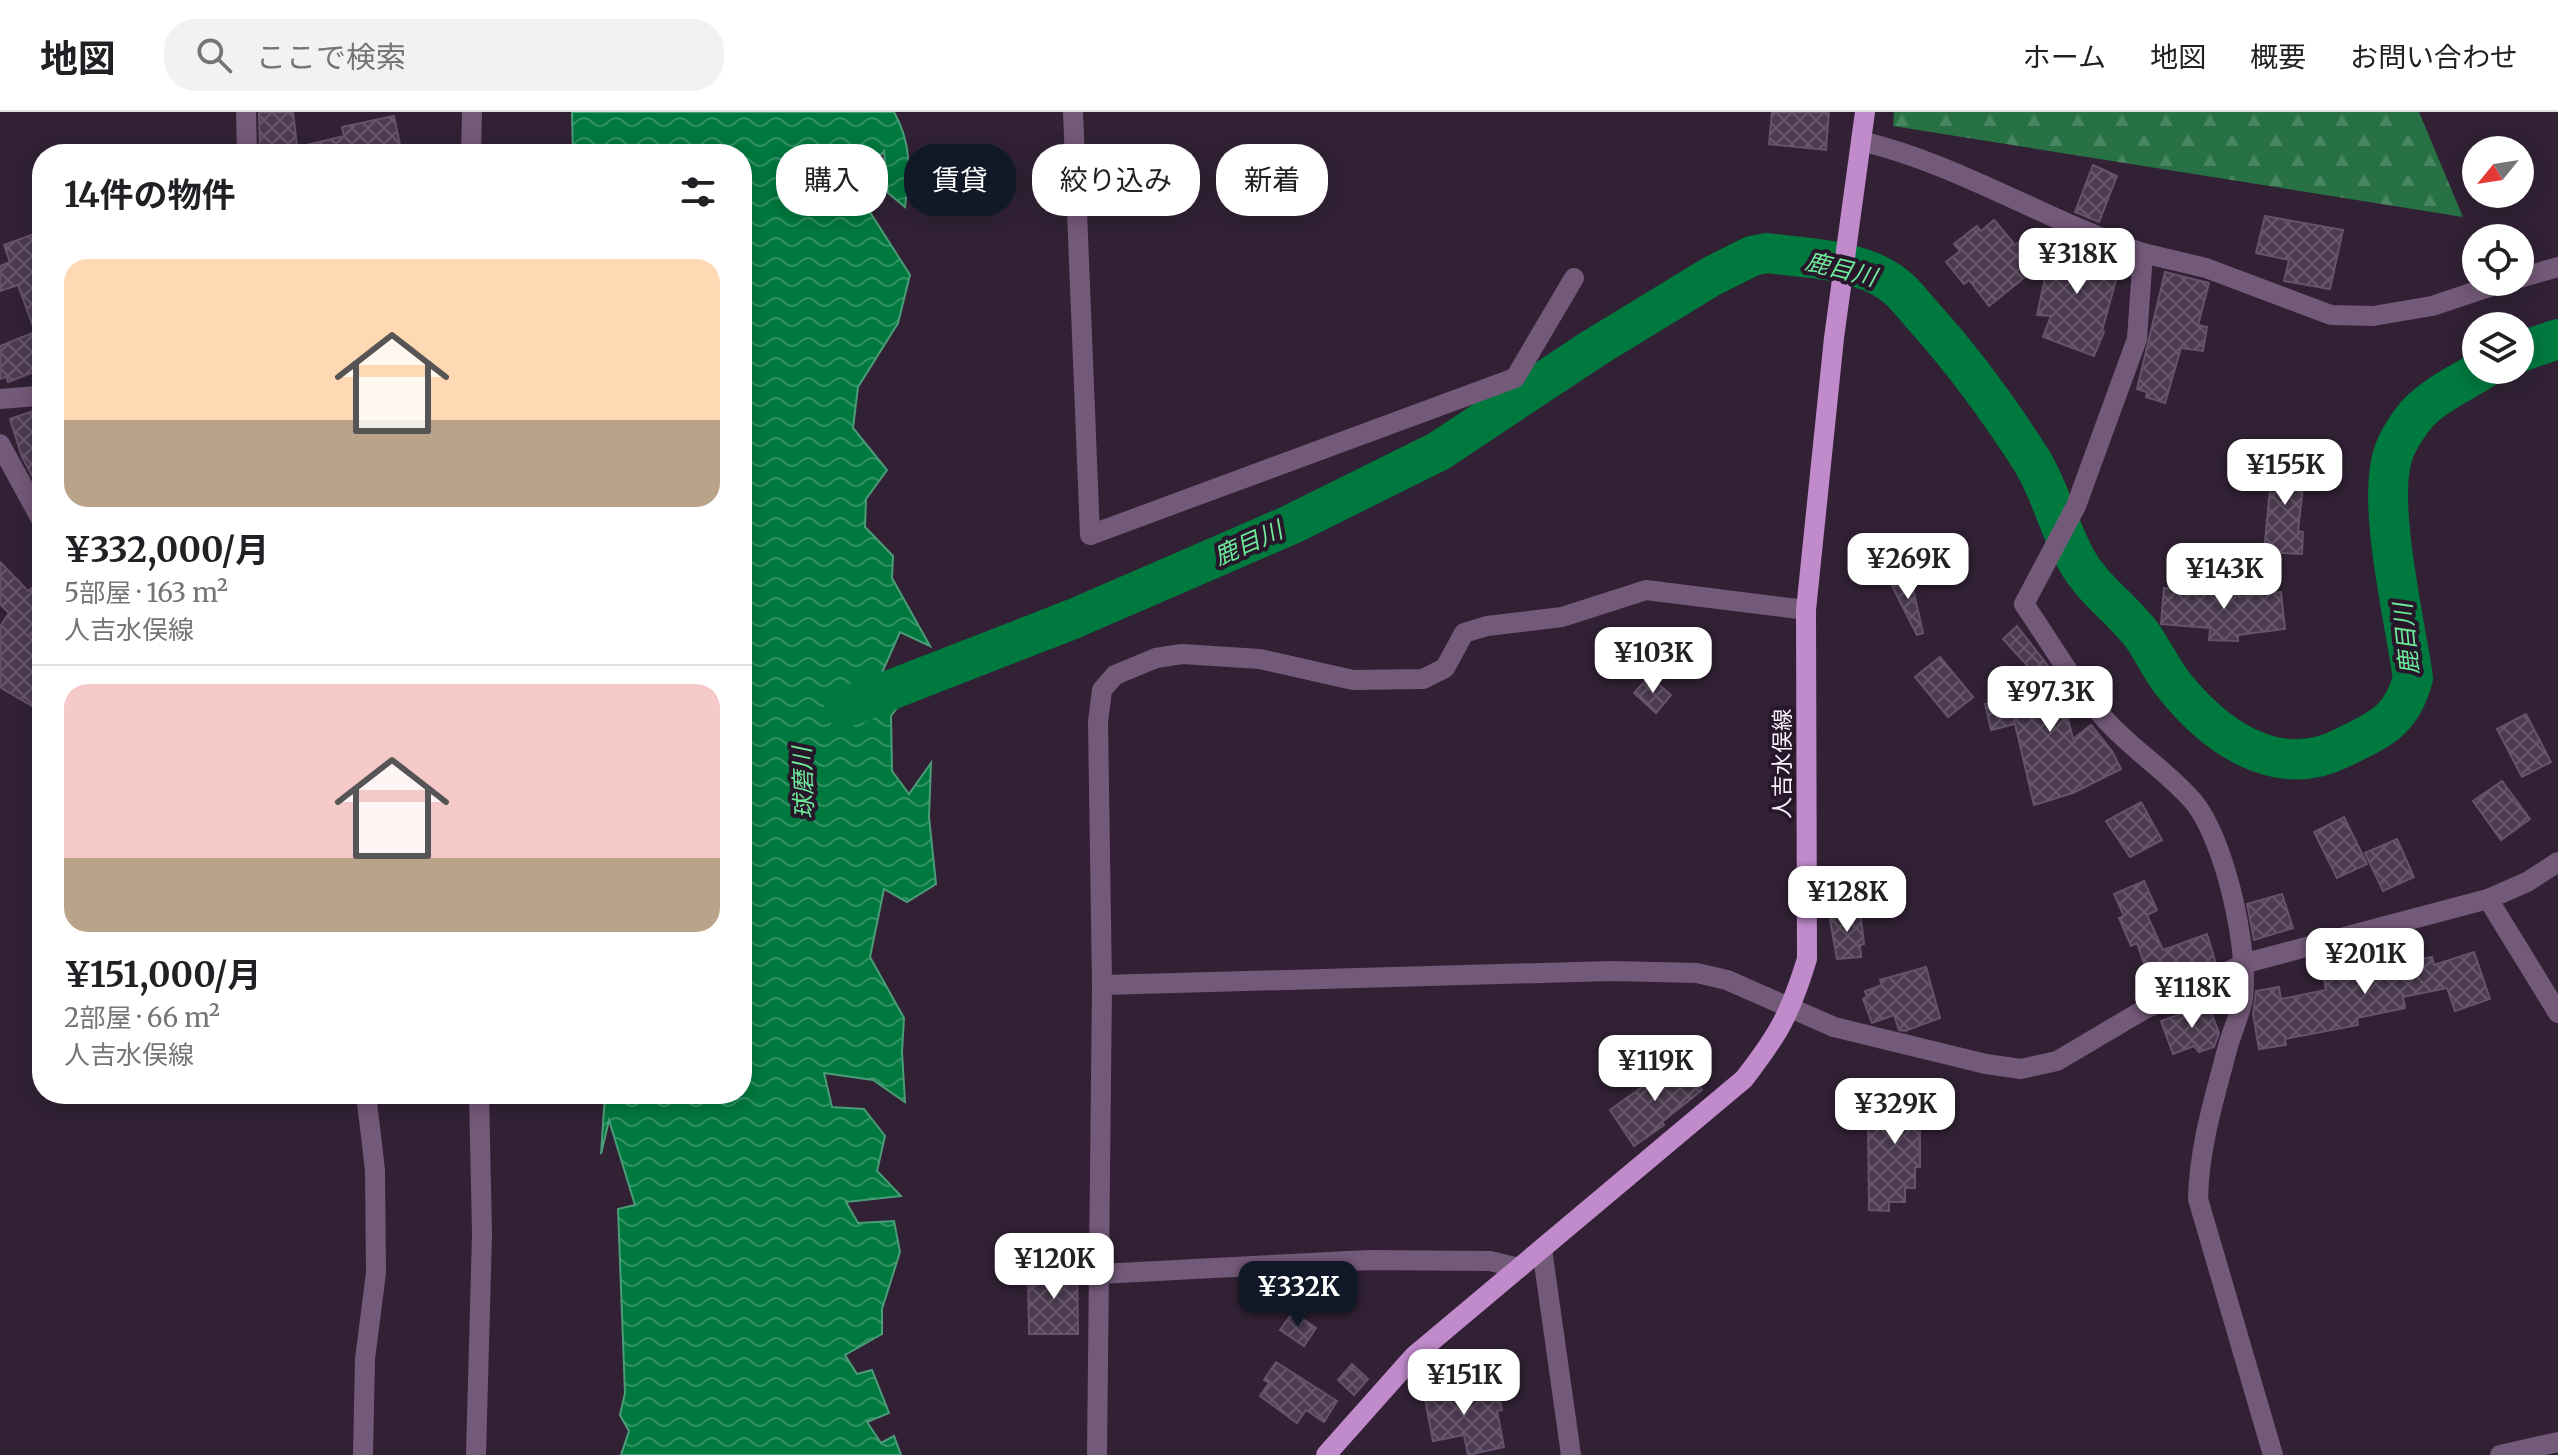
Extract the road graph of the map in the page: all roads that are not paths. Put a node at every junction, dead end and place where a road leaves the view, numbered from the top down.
1 (246, 112) edge
2 (472, 112) edge
3 (1073, 112) edge
4 (1865, 112) edge
5 (1861, 141) junction
6 (247, 144) edge
7 (471, 144) edge
8 (2143, 253) junction
9 (2558, 267) edge
10 (2534, 274) edge
11 (1574, 278) dead end
12 (2462, 296) edge
13 (32, 396) edge
14 (0, 399) edge
15 (0, 444) edge
16 (32, 503) edge
17 (1806, 610) junction
18 (2558, 862) edge
19 (2488, 899) junction
20 (2246, 963) junction
21 (1102, 985) junction
22 (1792, 1009) junction
23 (2558, 1013) edge
24 (367, 1104) edge
25 (479, 1104) edge
26 (1542, 1249) junction
27 (1519, 1268) junction
28 (1099, 1274) junction
29 (2558, 1442) edge
30 (363, 1455) edge
31 (476, 1455) edge
32 (1097, 1455) edge
33 (1326, 1455) edge
34 (1571, 1455) edge
35 (2273, 1455) edge
36 (2500, 1455) edge

1 - 6 street
2 - 7 street
3 - 11 street
4 - 5 main road, 人吉水俣線
5 - 8 street
5 - 17 main road, 人吉水俣線
8 - 12 street
8 - 20 street
9 - 10 street
13 - 14 street
15 - 16 street
17 - 21 street
17 - 22 main road, 人吉水俣線
18 - 19 street
19 - 20 street
19 - 23 street
20 - 22 street
20 - 35 street
21 - 22 street
21 - 28 street
22 - 26 main road, 人吉水俣線
24 - 30 street
25 - 31 street
26 - 27 main road, 人吉水俣線
26 - 34 street
27 - 28 street
27 - 33 main road, 人吉水俣線
28 - 32 street
29 - 36 street

